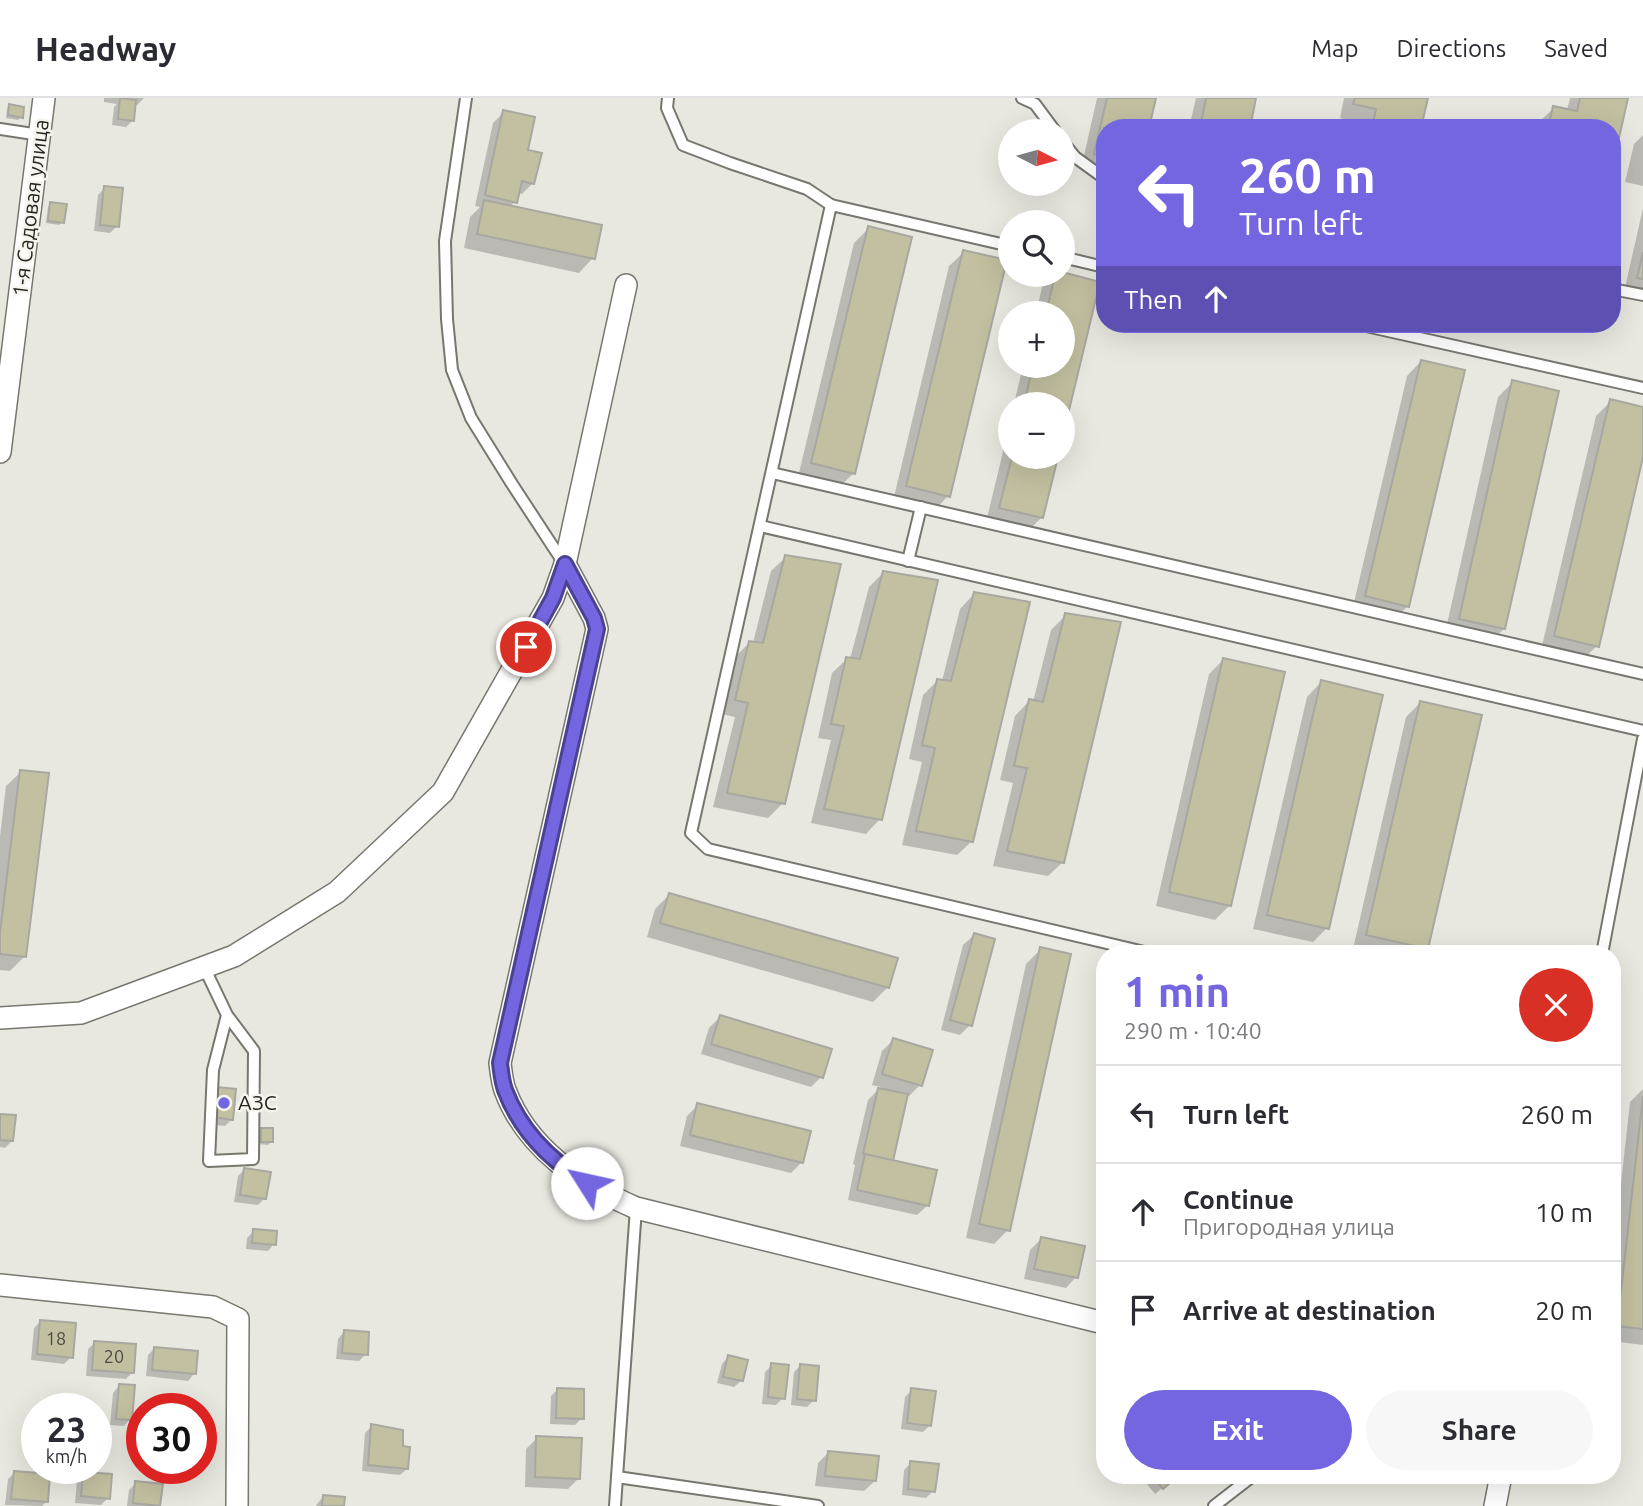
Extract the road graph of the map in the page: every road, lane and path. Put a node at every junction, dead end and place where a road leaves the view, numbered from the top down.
1 (44, 98) edge
2 (466, 98) edge
3 (668, 98) edge
4 (1022, 98) edge
5 (1046, 119) edge
6 (0, 129) edge
7 (40, 135) junction
8 (1075, 158) edge
9 (1096, 172) edge
10 (831, 205) junction
11 (998, 243) edge
12 (1075, 260) edge
13 (1096, 265) edge
14 (626, 285) dead end
15 (1621, 291) edge
16 (1643, 295) edge
17 (1397, 333) edge
18 (1643, 388) edge
19 (0, 452) edge
20 (772, 473) junction
21 (921, 507) junction
22 (760, 526) junction
23 (908, 561) junction
24 (565, 564) junction
25 (1643, 674) edge
26 (1643, 731) edge
27 (1643, 739) edge
28 (1115, 945) edge
29 (1604, 945) edge
30 (204, 967) junction
31 (227, 1015) junction
32 (0, 1018) edge
33 (636, 1208) junction
34 (0, 1285) edge
35 (1096, 1321) edge
36 (617, 1477) junction
37 (1242, 1484) edge
38 (1499, 1484) edge
39 (237, 1506) edge
40 (615, 1506) edge
41 (818, 1506) edge
42 (1213, 1506) edge
43 (1495, 1506) edge

1 - 7 street, 1-я Садовая улица
2 - 24 lane
3 - 10 lane
4 - 5 lane
6 - 7 lane
7 - 19 street, 1-я Садовая улица
8 - 9 lane
10 - 11 lane
10 - 20 lane
12 - 13 lane
14 - 24 street
15 - 16 lane
17 - 18 lane
20 - 21 lane
20 - 22 lane
21 - 23 lane
21 - 25 lane
22 - 23 lane
22 - 28 lane
23 - 26 lane
24 - 30 street
24 - 33 street
27 - 29 lane
30 - 31 lane
30 - 32 street
31 - 31 lane
33 - 35 street
33 - 36 lane
34 - 39 street
36 - 40 lane
36 - 41 lane
37 - 42 lane
38 - 43 street

